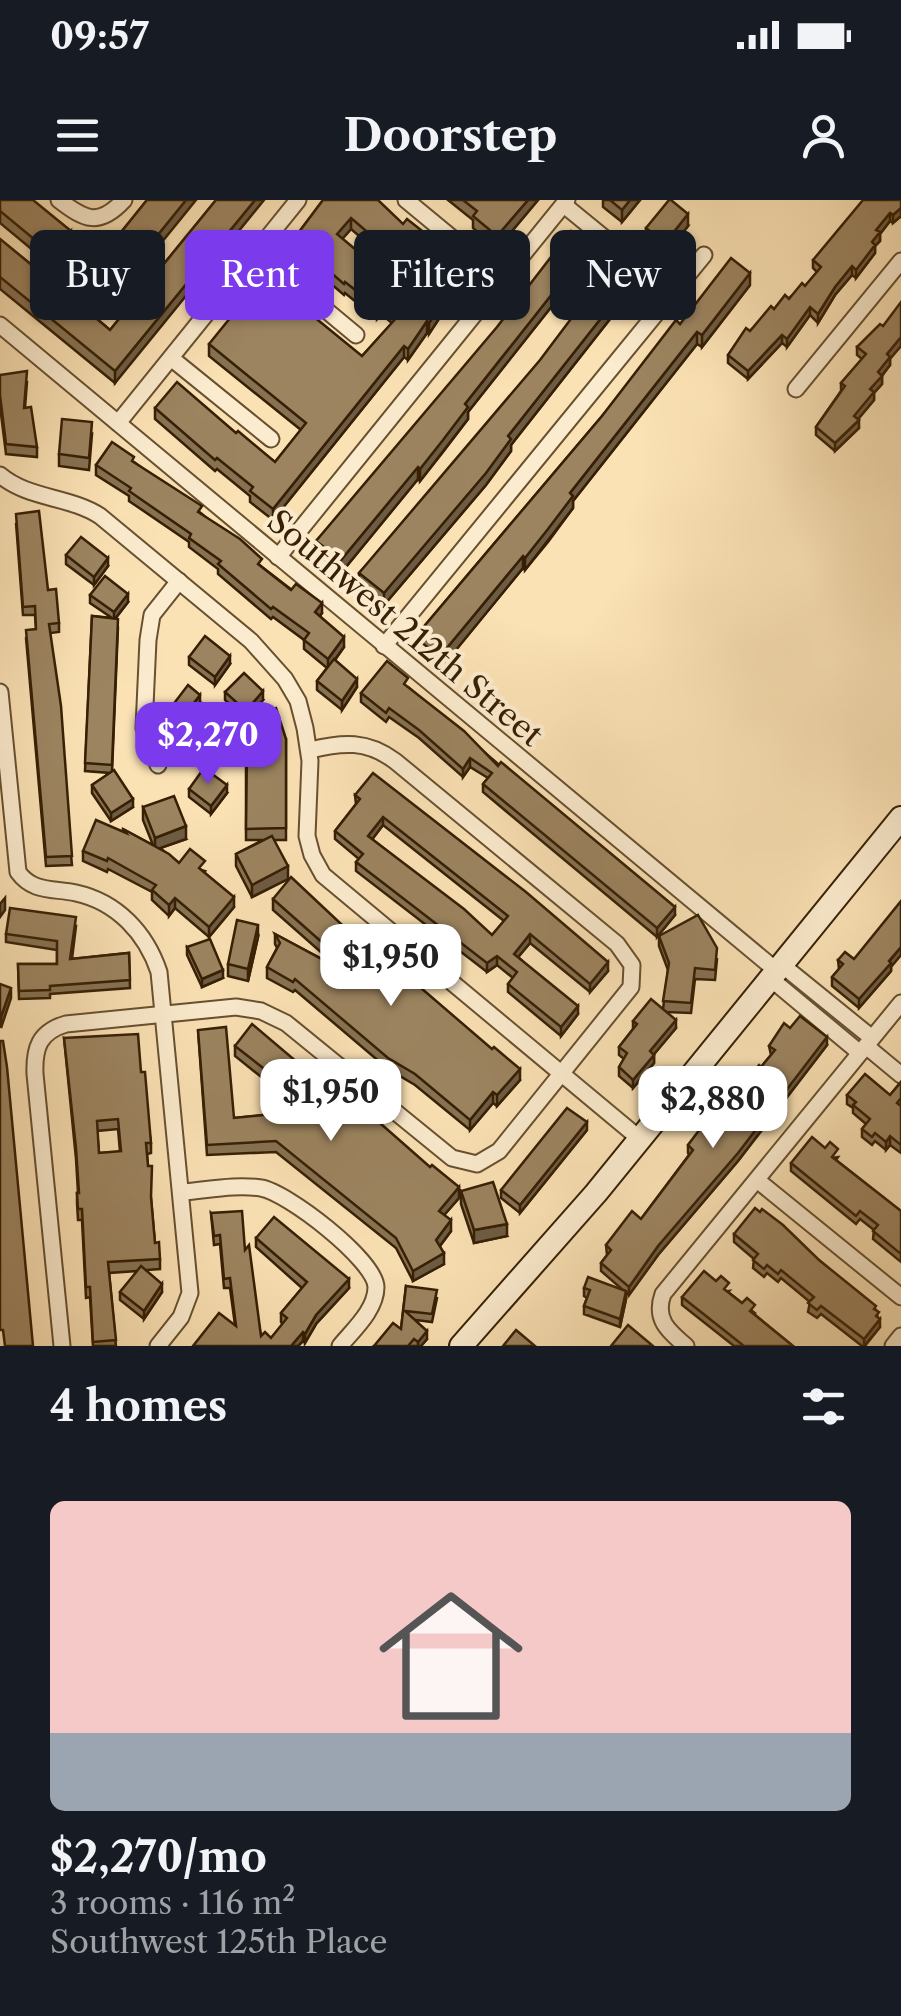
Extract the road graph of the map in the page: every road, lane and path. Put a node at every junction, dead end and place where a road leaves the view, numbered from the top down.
1 (59, 200) edge
2 (124, 200) edge
3 (298, 200) edge
4 (406, 200) edge
5 (566, 202) edge
6 (274, 230) edge
7 (442, 230) edge
8 (599, 230) edge
9 (530, 248) edge
10 (704, 255) dead end
11 (901, 261) edge
12 (696, 265) edge
13 (334, 316) edge
14 (201, 320) edge
15 (472, 320) edge
16 (653, 320) edge
17 (0, 325) edge
18 (356, 334) dead end
19 (171, 358) junction
20 (796, 389) dead end
21 (118, 422) junction
22 (270, 439) dead end
23 (1, 480) edge
24 (278, 556) junction
25 (179, 582) junction
26 (384, 646) junction
27 (0, 692) edge
28 (310, 750) junction
29 (158, 764) dead end
30 (901, 818) edge
31 (776, 972) junction
32 (901, 1004) edge
33 (166, 1015) junction
34 (866, 1046) junction
35 (563, 1074) junction
36 (901, 1074) edge
37 (640, 1139) junction
38 (757, 1180) junction
39 (183, 1192) junction
40 (901, 1297) edge
41 (901, 1336) edge
42 (62, 1346) edge
43 (158, 1346) edge
44 (340, 1346) edge
45 (461, 1346) edge
46 (686, 1346) edge
47 (893, 1346) edge

1 - 2 street
3 - 6 street
4 - 7 street
5 - 8 street
5 - 9 street
10 - 12 street
11 - 20 street
13 - 18 street
14 - 19 street
15 - 24 street
16 - 26 street
17 - 21 street, Southwest 212th Street
19 - 21 street
19 - 22 street
21 - 24 street, Southwest 212th Street
23 - 25 street
24 - 26 street, Southwest 212th Street
25 - 28 street
25 - 29 street
26 - 31 street, Southwest 212th Street
27 - 33 street
28 - 35 street
28 - 35 street
30 - 31 street
31 - 34 street, Southwest 212th Street
31 - 37 street
32 - 34 street
33 - 35 street
33 - 39 street
33 - 42 street
34 - 36 street, Southwest 212th Street
34 - 38 street
35 - 37 street
37 - 45 street
38 - 40 street
38 - 46 street
39 - 43 street
39 - 44 street
41 - 47 street

